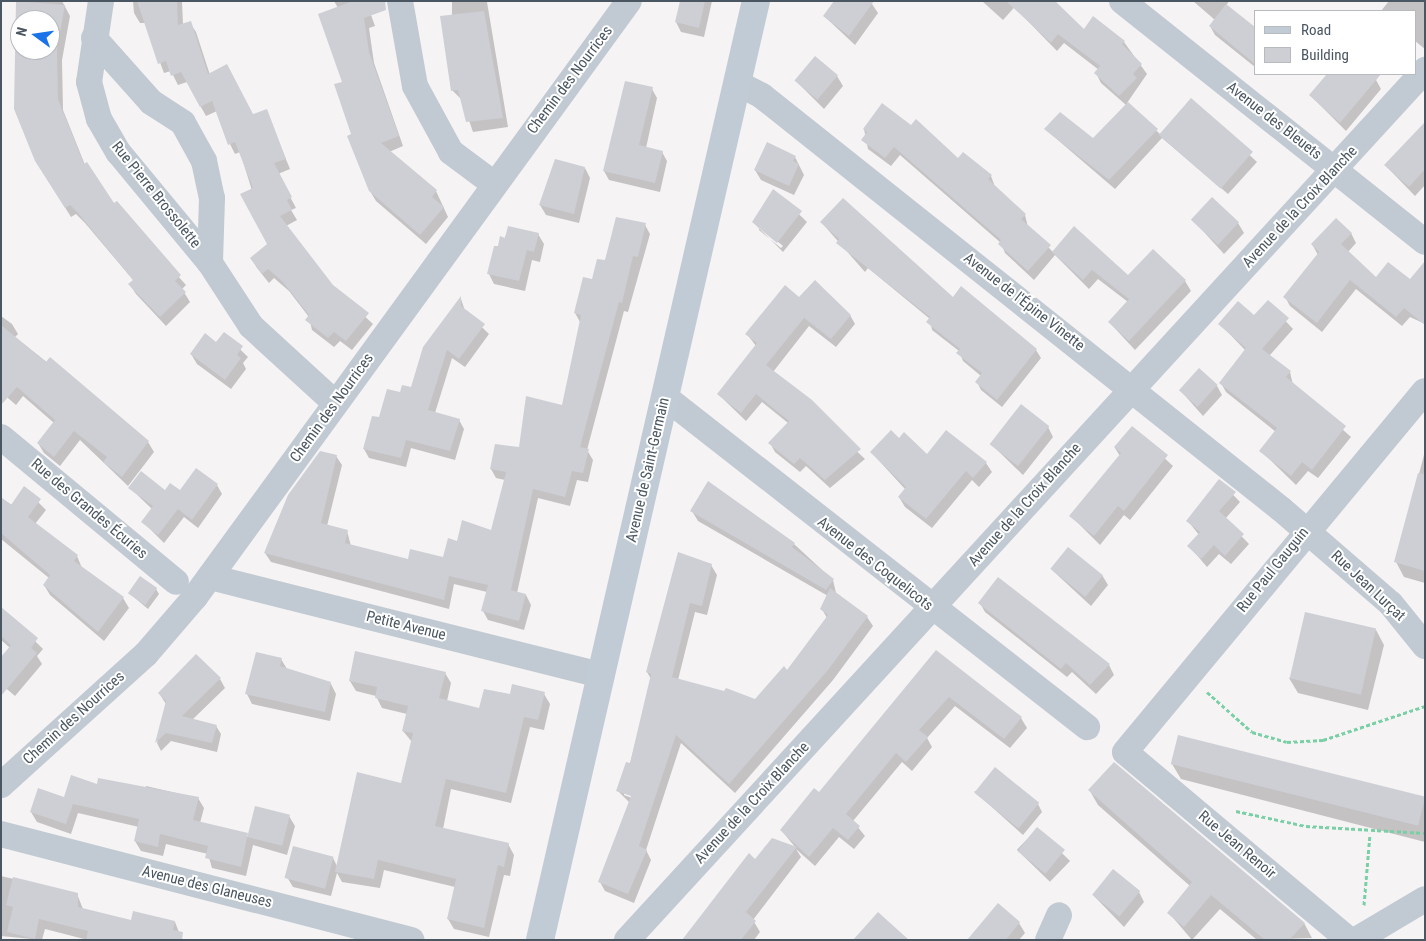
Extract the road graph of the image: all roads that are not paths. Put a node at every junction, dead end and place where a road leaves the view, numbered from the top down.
1 (101, 1) edge
2 (629, 1) edge
3 (756, 1) edge
4 (1122, 1) edge
5 (402, 3) edge
6 (94, 38) junction
7 (1425, 70) edge
8 (737, 83) junction
9 (1335, 169) junction
10 (494, 184) junction
11 (1425, 242) edge
12 (210, 263) junction
13 (1132, 388) junction
14 (1425, 390) edge
15 (665, 397) junction
16 (336, 402) junction
17 (1, 437) edge
18 (1305, 530) junction
19 (210, 577) junction
20 (176, 582) dead end
21 (930, 608) junction
22 (1425, 646) edge
23 (601, 675) junction
24 (1087, 727) dead end
25 (1125, 752) joint
26 (1, 784) edge
27 (1, 834) edge
28 (1425, 899) edge
29 (1059, 915) dead end
30 (1347, 936) edge
31 (412, 940) edge
32 (540, 940) edge
33 (627, 940) edge
34 (1048, 940) edge

1 - 6 street, Rue Pierre Brossolette
2 - 10 street, Chemin des Nourrices
3 - 8 street, Avenue de Saint-Germain
4 - 9 street, Avenue des Bleuets
5 - 10 street
6 - 12 street, Rue Pierre Brossolette
6 - 12 street, Rue Pierre Brossolette
7 - 9 street, Avenue de la Croix Blanche
8 - 13 street, Avenue de l'Épine Vinette
8 - 15 street, Avenue de Saint-Germain
9 - 11 street, Avenue des Bleuets
9 - 13 street, Avenue de la Croix Blanche
10 - 16 street, Chemin des Nourrices
12 - 16 street, Rue Pierre Brossolette
13 - 18 street, Avenue de l'Épine Vinette
13 - 21 street, Avenue de la Croix Blanche
14 - 18 street, Rue Paul Gauguin
15 - 21 street, Avenue des Coquelicots
15 - 23 street, Avenue de Saint-Germain
16 - 19 street, Chemin des Nourrices
17 - 20 street, Rue des Grandes Écuries
18 - 22 street, Rue Jean Lurçat
18 - 25 street, Rue Paul Gauguin
19 - 23 street, Petite Avenue
19 - 26 street, Chemin des Nourrices
21 - 24 street, Avenue des Coquelicots
21 - 33 street, Avenue de la Croix Blanche
23 - 32 street, Avenue de Saint-Germain
25 - 30 street, Rue Jean Renoir
27 - 31 street, Avenue des Glaneuses
28 - 30 street
29 - 34 street

